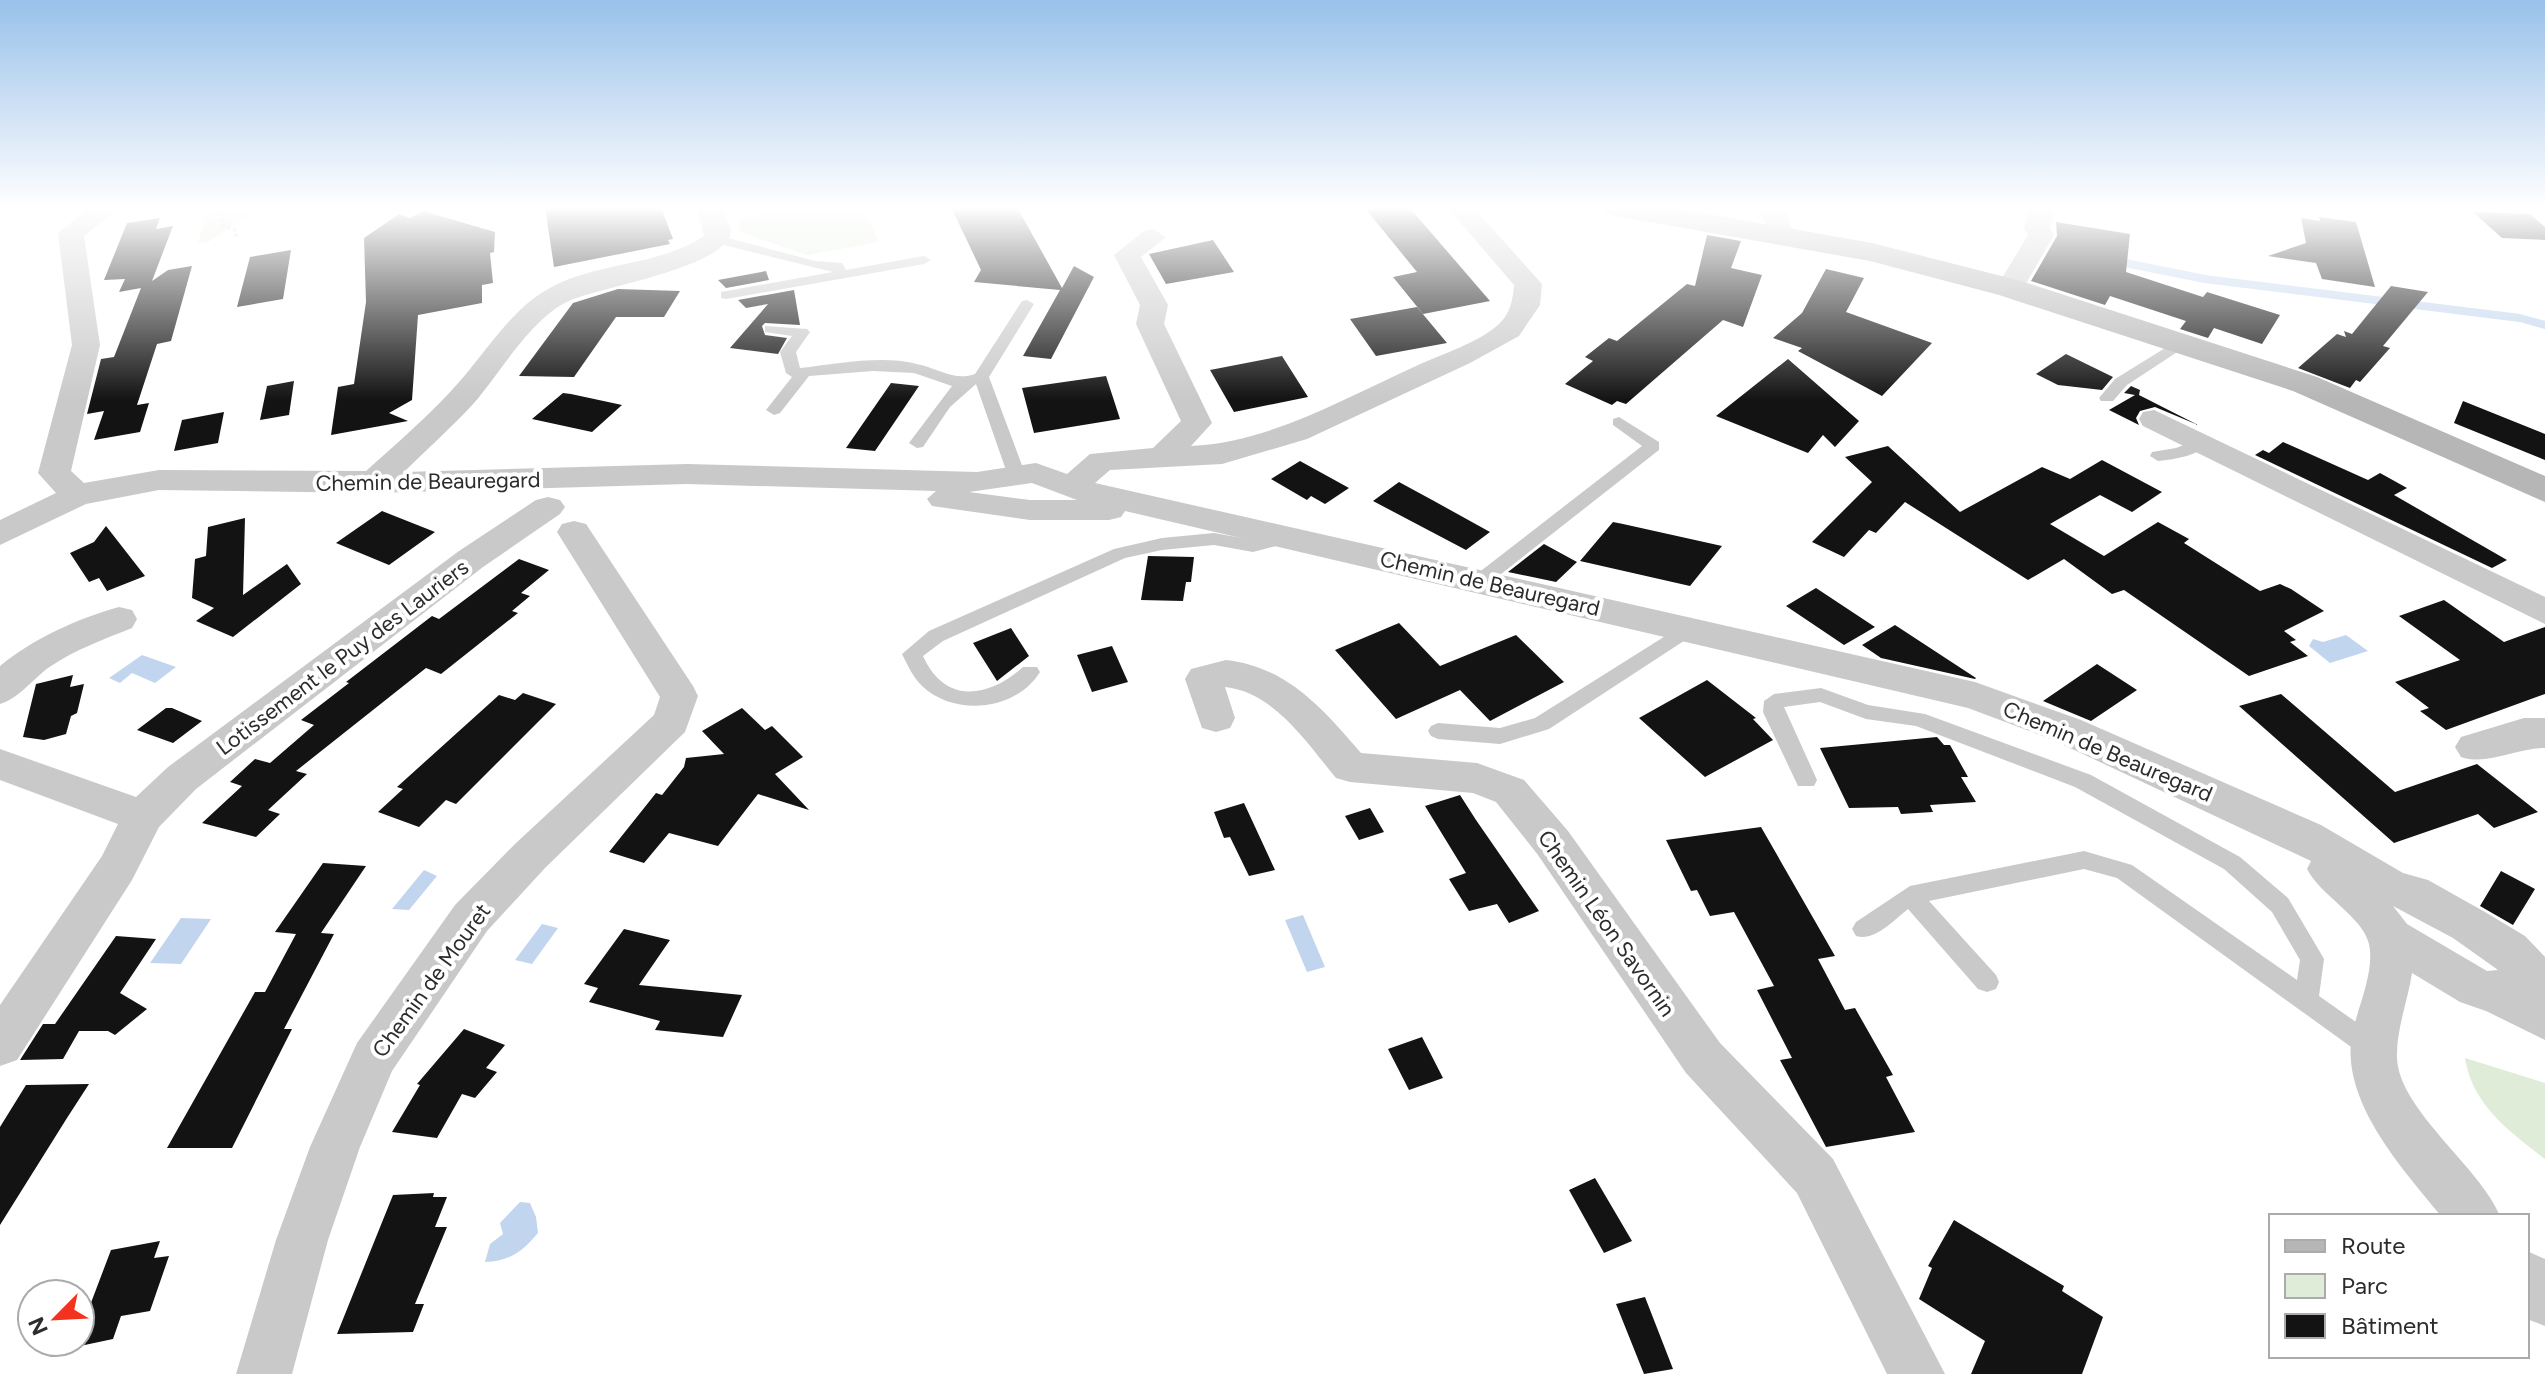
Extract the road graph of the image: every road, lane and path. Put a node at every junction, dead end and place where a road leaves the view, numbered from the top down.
1 (76, 271) edge
2 (634, 271) edge
3 (840, 271) edge
4 (1136, 271) edge
5 (1516, 271) edge
6 (1945, 271) edge
7 (2020, 271) edge
8 (2010, 288) junction
9 (726, 295) dead end
10 (1027, 304) dead end
11 (770, 329) dead end
12 (2183, 342) junction
13 (804, 372) junction
14 (981, 377) junction
15 (962, 384) junction
16 (2107, 398) dead end
17 (774, 410) dead end
18 (2154, 419) dead end
19 (1619, 422) dead end
20 (917, 443) dead end
21 (2202, 443) junction
22 (1163, 456) junction
23 (2158, 456) dead end
24 (1017, 476) junction
25 (597, 478) junction
26 (867, 481) junction
27 (373, 483) junction
28 (1071, 488) junction
29 (2545, 490) edge
30 (77, 495) junction
31 (553, 506) junction
32 (1172, 510) junction
33 (0, 534) edge
34 (1279, 534) junction
35 (1480, 581) junction
36 (2545, 612) edge
37 (119, 619) dead end
38 (1686, 630) junction
39 (1030, 672) dead end
40 (0, 690) edge
41 (1216, 718) dead end
42 (1438, 731) dead end
43 (2545, 733) edge
44 (2475, 747) dead end
45 (0, 764) edge
46 (1806, 780) dead end
47 (143, 816) junction
48 (1910, 895) junction
49 (2383, 909) junction
50 (1864, 929) dead end
51 (2447, 974) junction
52 (2521, 980) edge
53 (1987, 982) dead end
54 (2306, 1000) junction
55 (2545, 1019) edge
56 (2377, 1034) junction
57 (0, 1045) edge
58 (2472, 1214) edge
59 (2529, 1280) edge
60 (2545, 1299) edge
61 (264, 1374) edge
62 (1917, 1374) edge

1 - 30 street
2 - 27 street
3 - 9 lane
4 - 22 street
5 - 22 street
6 - 8 main road
7 - 8 street
8 - 12 main road
10 - 14 lane
11 - 13 lane
12 - 16 lane
12 - 29 main road
13 - 15 lane
13 - 17 lane
14 - 15 lane
14 - 24 lane
15 - 20 lane
18 - 21 street
19 - 35 lane
21 - 23 lane
21 - 36 street
22 - 28 street
24 - 26 street, Chemin de Beauregard
24 - 28 street, Chemin de Beauregard
25 - 26 street, Chemin de Beauregard
25 - 31 street, Chemin de Beauregard
25 - 31 street
26 - 32 street, Chemin de Beauregard
27 - 30 street, Chemin de Beauregard
27 - 31 street, Chemin de Beauregard
28 - 32 street, Chemin de Beauregard
30 - 33 street, Chemin de Beauregard
31 - 47 street, Lotissement le Puy des Lauriers
31 - 61 street, Chemin de Mouret
32 - 34 street, Chemin de Beauregard
34 - 35 street, Chemin de Beauregard
34 - 39 lane
35 - 38 street, Chemin de Beauregard
37 - 40 street
38 - 42 lane
38 - 49 street, Chemin de Beauregard
41 - 62 street, Chemin Léon Savornin
43 - 44 street
45 - 47 street
46 - 54 lane
47 - 57 street, Lotissement le Puy des Lauriers
48 - 50 lane
48 - 53 lane
48 - 54 lane
49 - 51 street
49 - 52 street
49 - 56 street
51 - 52 street
51 - 56 street
52 - 55 street
54 - 56 lane
56 - 58 street
59 - 60 street

